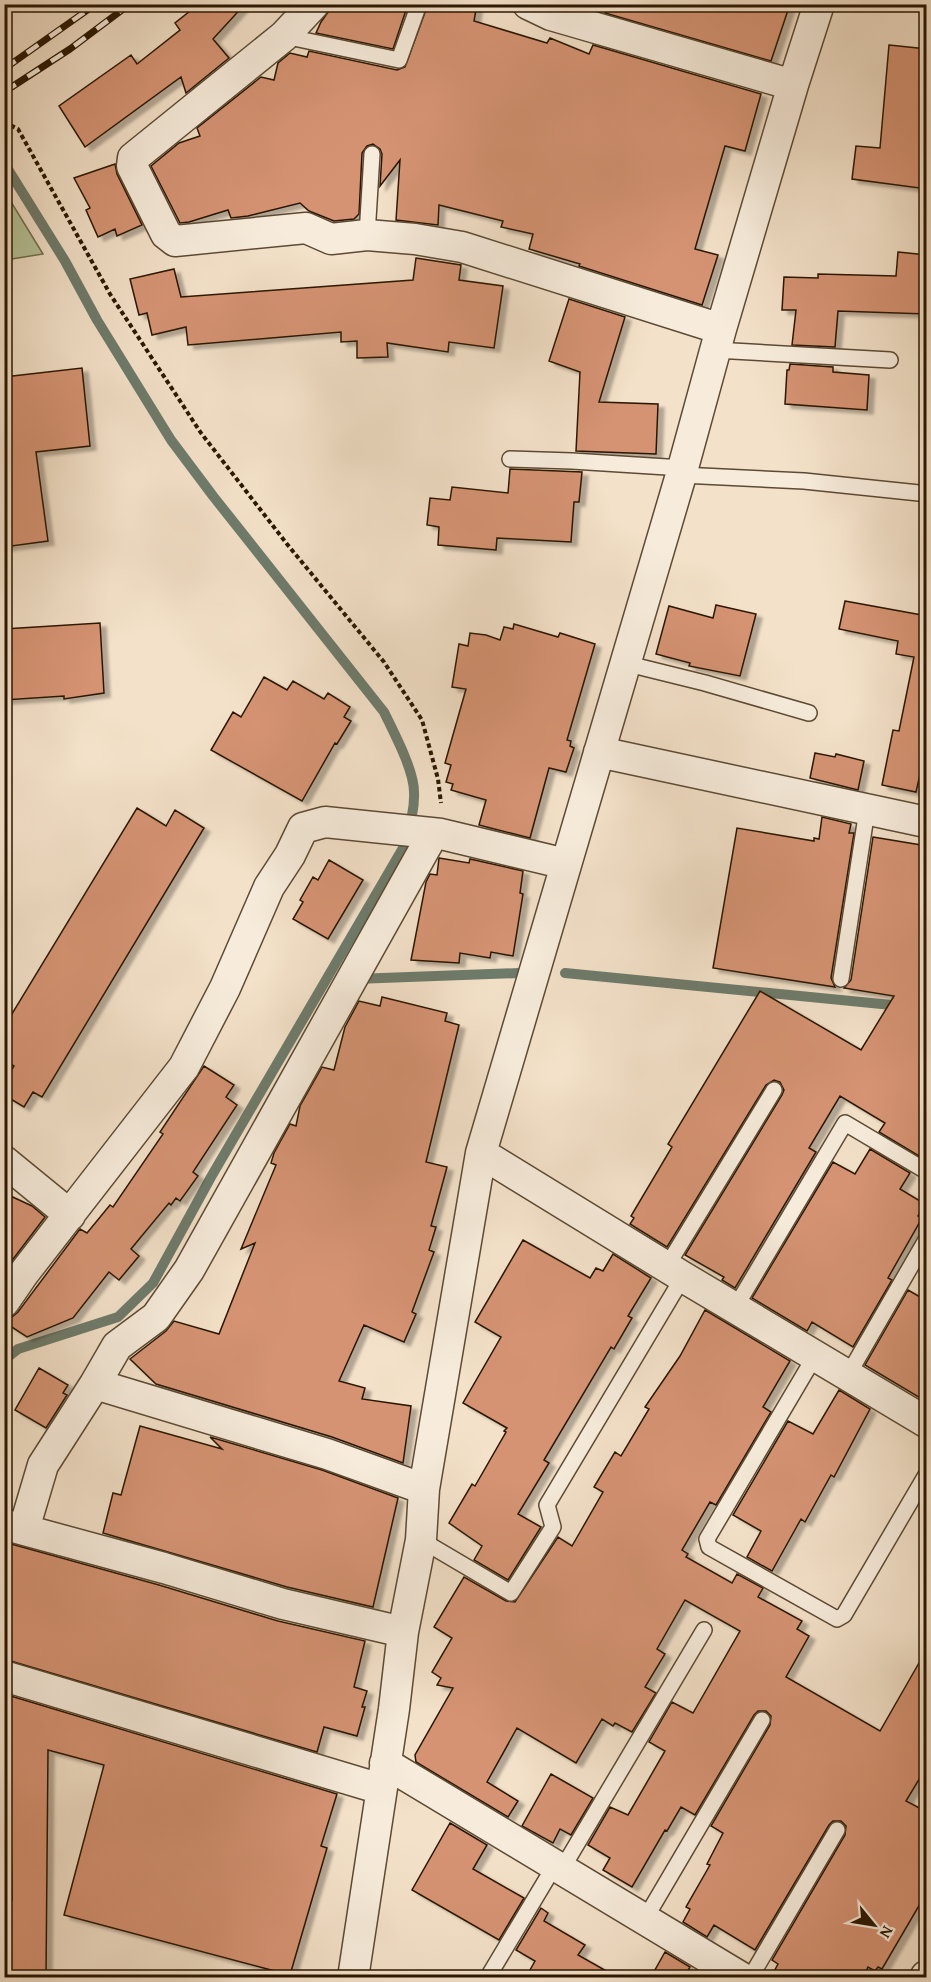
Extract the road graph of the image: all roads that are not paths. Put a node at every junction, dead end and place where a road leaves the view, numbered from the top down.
1 (314, 4) edge
2 (419, 4) edge
3 (819, 4) edge
4 (545, 8) edge
5 (284, 36) junction
6 (793, 85) junction
7 (372, 154) dead end
8 (367, 235) junction
9 (718, 340) junction
10 (890, 360) dead end
11 (510, 459) dead end
12 (682, 472) junction
13 (919, 493) dead end
14 (624, 663) junction
15 (809, 713) dead end
16 (599, 752) junction
17 (867, 810) junction
18 (927, 822) edge
19 (437, 834) junction
20 (567, 864) junction
21 (841, 979) dead end
22 (774, 1090) dead end
23 (481, 1153) junction
24 (4, 1161) edge
25 (927, 1171) edge
26 (70, 1215) junction
27 (927, 1240) edge
28 (675, 1271) junction
29 (4, 1302) edge
30 (735, 1308) junction
31 (815, 1356) junction
32 (848, 1375) junction
33 (95, 1384) junction
34 (927, 1422) edge
35 (927, 1475) edge
36 (424, 1489) junction
37 (14, 1526) edge
38 (421, 1540) junction
39 (704, 1630) dead end
40 (403, 1632) junction
41 (4, 1676) edge
42 (762, 1720) dead end
43 (383, 1776) junction
44 (837, 1830) dead end
45 (558, 1867) junction
46 (645, 1919) junction
47 (353, 1977) edge
48 (488, 1977) edge
49 (742, 1977) edge
50 (750, 1977) edge

1 - 5 street
2 - 5 lane
3 - 6 street
4 - 6 street
5 - 8 street
6 - 9 street
7 - 8 lane
8 - 9 street
9 - 10 lane
9 - 12 street
11 - 12 lane
12 - 13 lane
12 - 14 street
14 - 15 lane
14 - 16 street
16 - 17 street
16 - 20 street
17 - 18 street
17 - 21 lane
19 - 20 street
19 - 26 street
19 - 33 street
20 - 23 street
22 - 28 lane
23 - 28 street
23 - 36 street
24 - 26 street
25 - 30 lane
26 - 29 street
27 - 32 lane
28 - 30 street
28 - 38 lane
30 - 31 street
31 - 32 street
31 - 35 lane
32 - 34 street
33 - 36 street
33 - 37 street
36 - 38 street
37 - 40 street
38 - 40 street
39 - 45 lane
40 - 43 street
41 - 43 street
42 - 46 lane
43 - 45 street
43 - 47 street
44 - 50 lane
45 - 46 street
45 - 48 lane
46 - 49 street

